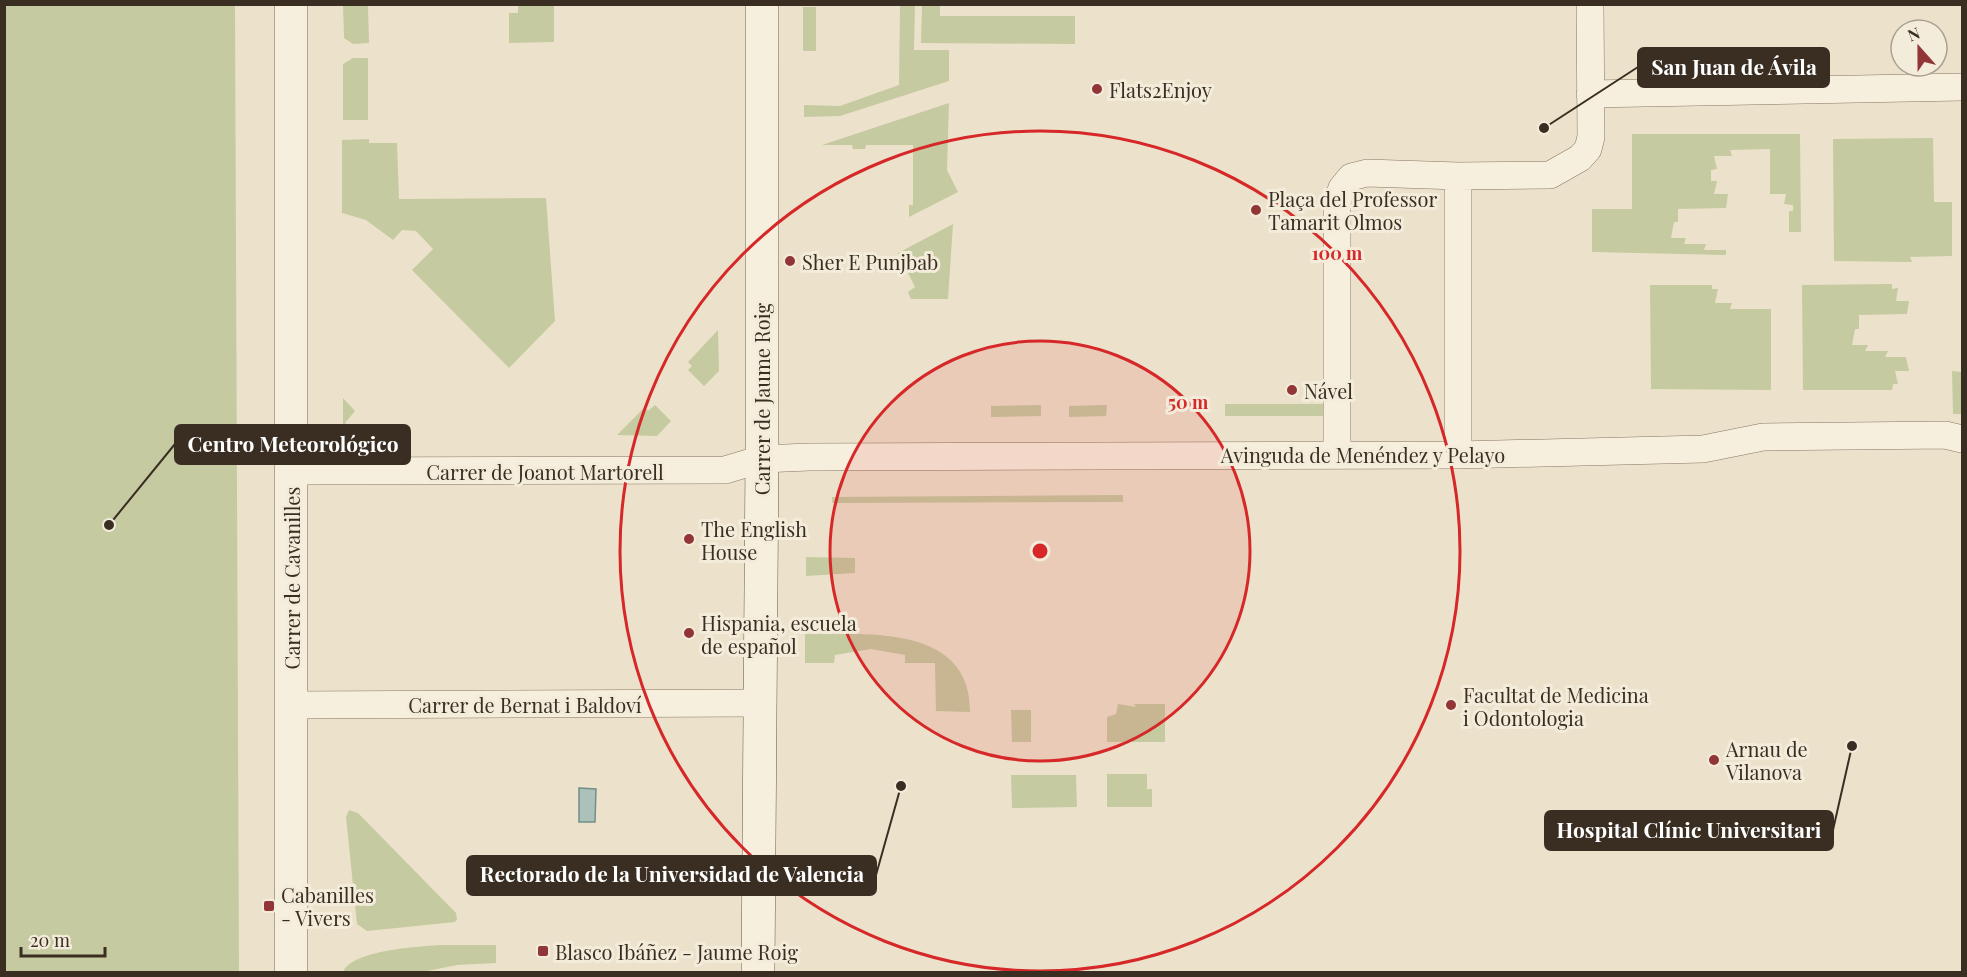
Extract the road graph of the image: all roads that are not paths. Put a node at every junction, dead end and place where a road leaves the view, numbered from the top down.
1 (291, 4) edge
2 (762, 4) edge
3 (1590, 4) edge
4 (1962, 87) edge
5 (1590, 94) junction
6 (1458, 176) junction
7 (1962, 439) edge
8 (1337, 455) junction
9 (1458, 455) junction
10 (762, 459) junction
11 (291, 471) junction
12 (759, 703) junction
13 (291, 705) junction
14 (291, 972) edge
15 (758, 972) edge

1 - 11 main road, Carrer de Cavanilles
2 - 10 main road, Carrer de Jaume Roig
3 - 5 street
4 - 5 street
5 - 6 street
6 - 8 street
6 - 9 street
7 - 9 street, Avinguda de Menéndez y Pelayo
8 - 9 street, Avinguda de Menéndez y Pelayo
8 - 10 street, Avinguda de Menéndez y Pelayo
10 - 11 street, Carrer de Joanot Martorell
10 - 12 main road, Carrer de Jaume Roig
11 - 13 main road, Carrer de Cavanilles
12 - 13 street, Carrer de Bernat i Baldoví
12 - 15 main road, Carrer de Jaume Roig
13 - 14 main road, Carrer de Cavanilles

